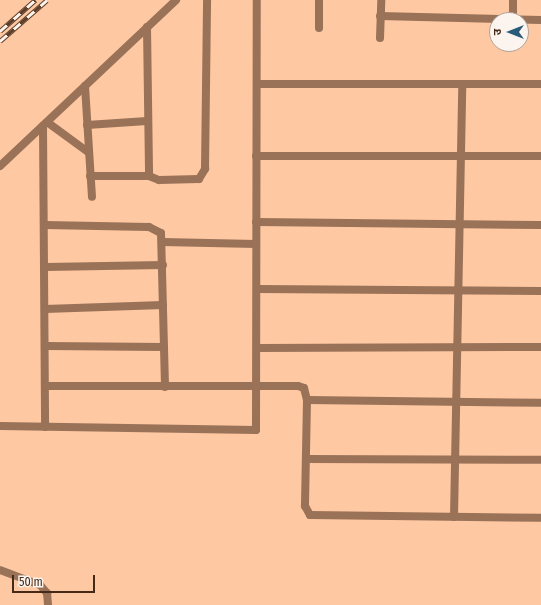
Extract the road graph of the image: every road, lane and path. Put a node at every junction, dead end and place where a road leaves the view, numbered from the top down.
1 (176, 0) edge
2 (207, 0) edge
3 (257, 0) edge
4 (319, 0) edge
5 (381, 0) edge
6 (513, 0) edge
7 (513, 12) edge
8 (380, 16) junction
9 (489, 18) edge
10 (529, 20) edge
11 (541, 20) edge
12 (147, 27) junction
13 (319, 28) dead end
14 (380, 38) dead end
15 (257, 84) junction
16 (541, 84) edge
17 (85, 86) junction
18 (462, 86) junction
19 (147, 121) junction
20 (45, 124) junction
21 (87, 125) junction
22 (88, 152) junction
23 (256, 156) junction
24 (459, 156) junction
25 (541, 156) edge
26 (0, 166) edge
27 (90, 176) junction
28 (149, 176) junction
29 (92, 197) dead end
30 (256, 222) junction
31 (458, 224) junction
32 (45, 225) junction
33 (541, 225) edge
34 (162, 242) junction
35 (256, 244) junction
36 (163, 265) junction
37 (46, 267) junction
38 (257, 289) junction
39 (457, 291) junction
40 (541, 291) edge
41 (163, 305) junction
42 (45, 309) junction
43 (46, 346) junction
44 (164, 347) junction
45 (541, 347) edge
46 (257, 348) junction
47 (457, 348) junction
48 (46, 386) junction
49 (165, 387) junction
50 (257, 387) junction
51 (307, 400) junction
52 (456, 403) junction
53 (541, 403) edge
54 (0, 426) edge
55 (45, 427) junction
56 (455, 459) junction
57 (306, 460) junction
58 (541, 460) edge
59 (454, 517) junction
60 (541, 518) edge
61 (0, 570) edge
62 (48, 605) edge

1 - 12 street
2 - 28 street
3 - 15 street
4 - 13 street
5 - 8 street
6 - 7 street
8 - 9 street
8 - 14 street
10 - 11 street
12 - 17 street
12 - 19 street
15 - 18 street
15 - 23 street
16 - 18 street
17 - 20 street
17 - 21 street
18 - 24 street
19 - 21 street
19 - 28 street
20 - 22 street
20 - 26 street
20 - 32 street
21 - 22 street
22 - 27 street
23 - 24 street
23 - 30 street
24 - 25 street
24 - 31 street
27 - 28 street
27 - 29 street
30 - 31 street
30 - 35 street
31 - 33 street
31 - 39 street
32 - 34 street
32 - 37 street
34 - 35 street
34 - 36 street
35 - 38 street
36 - 37 street
36 - 41 street
37 - 42 street
38 - 39 street
38 - 46 street
39 - 40 street
39 - 47 street
41 - 42 street
41 - 44 street
42 - 43 street
43 - 44 street
43 - 48 street
44 - 49 street
45 - 47 street
46 - 47 street
46 - 50 street
47 - 52 street
48 - 49 street
48 - 55 street
49 - 50 street
50 - 51 street
50 - 55 street
51 - 52 street
51 - 57 street
52 - 53 street
52 - 56 street
54 - 55 street
56 - 57 street
56 - 58 street
56 - 59 street
57 - 59 street
59 - 60 street
61 - 62 street

